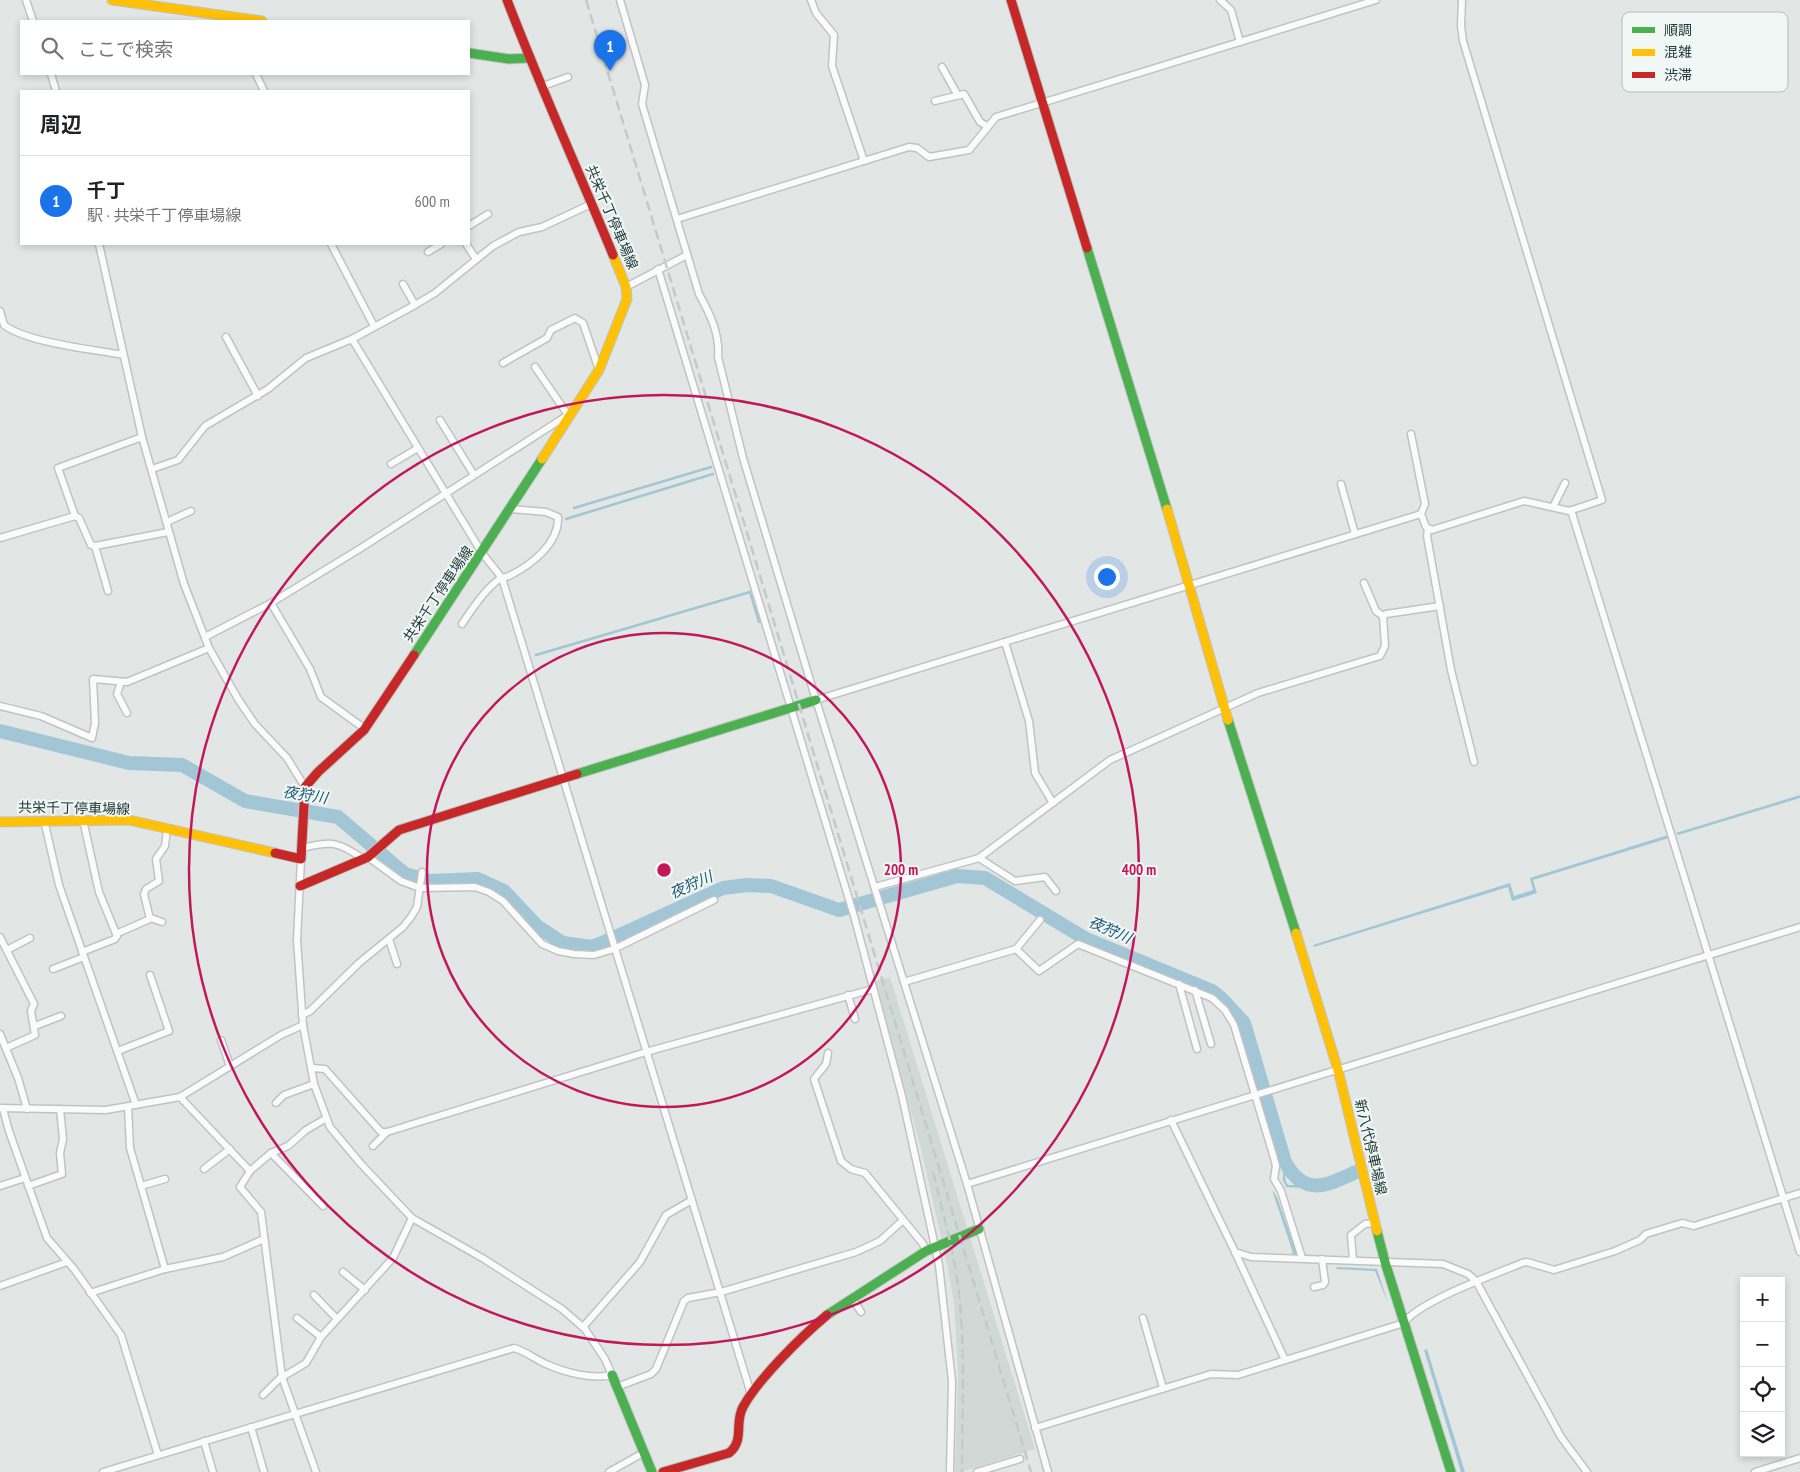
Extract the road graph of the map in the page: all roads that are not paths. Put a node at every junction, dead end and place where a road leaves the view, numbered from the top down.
1 (26, 0) edge
2 (112, 0) edge
3 (506, 0) edge
4 (620, 0) edge
5 (811, 0) edge
6 (1011, 0) edge
7 (1376, 0) edge
8 (1462, 0) edge
9 (1225, 1) edge
10 (1354, 3) edge
11 (232, 19) edge
12 (33, 20) edge
13 (247, 20) edge
14 (1240, 42) junction
15 (470, 53) edge
16 (529, 58) junction
17 (942, 68) dead end
18 (51, 75) edge
19 (256, 75) edge
20 (568, 77) dead end
21 (543, 86) junction
22 (56, 90) edge
23 (264, 90) edge
24 (958, 94) junction
25 (935, 101) dead end
26 (1042, 102) junction
27 (987, 126) junction
28 (864, 161) junction
29 (591, 204) junction
30 (488, 214) dead end
31 (677, 219) junction
32 (470, 225) edge
33 (99, 245) edge
34 (332, 245) edge
35 (439, 245) edge
36 (467, 245) edge
37 (428, 252) dead end
38 (687, 255) junction
39 (476, 259) junction
40 (658, 269) junction
41 (403, 284) dead end
42 (626, 287) junction
43 (415, 305) junction
44 (0, 312) edge
45 (2, 324) edge
46 (374, 326) junction
47 (226, 337) dead end
48 (352, 339) junction
49 (122, 355) junction
50 (504, 363) dead end
51 (535, 367) dead end
52 (599, 370) junction
53 (258, 396) junction
54 (570, 415) junction
55 (440, 420) dead end
56 (1411, 434) dead end
57 (142, 437) junction
58 (418, 448) junction
59 (391, 464) dead end
60 (152, 469) junction
61 (474, 475) junction
62 (1565, 483) dead end
63 (1341, 484) dead end
64 (446, 494) junction
65 (1552, 507) junction
66 (511, 508) junction
67 (1571, 510) junction
68 (191, 511) dead end
69 (1421, 514) junction
70 (75, 516) junction
71 (167, 522) junction
72 (1428, 529) junction
73 (168, 532) junction
74 (1355, 534) junction
75 (0, 538) edge
76 (95, 546) junction
77 (482, 553) junction
78 (502, 578) junction
79 (1364, 583) dead end
80 (1190, 585) junction
81 (108, 591) dead end
82 (271, 603) junction
83 (1440, 606) junction
84 (1383, 616) junction
85 (462, 624) dead end
86 (205, 637) junction
87 (1005, 642) junction
88 (209, 648) junction
89 (121, 682) junction
90 (816, 700) junction
91 (0, 706) edge
92 (792, 707) junction
93 (1225, 710) junction
94 (127, 713) dead end
95 (364, 729) junction
96 (1474, 762) dead end
97 (564, 779) junction
98 (305, 787) junction
99 (1053, 803) junction
100 (44, 820) junction
101 (83, 820) junction
102 (0, 822) edge
103 (167, 830) junction
104 (302, 848) junction
105 (366, 857) junction
106 (302, 859) junction
107 (981, 859) junction
108 (422, 873) dead end
109 (300, 886) junction
110 (420, 887) junction
111 (875, 887) junction
112 (1056, 891) dead end
113 (714, 900) dead end
114 (151, 918) junction
115 (1040, 920) dead end
116 (162, 922) dead end
117 (1800, 927) edge
118 (117, 936) junction
119 (0, 937) edge
120 (30, 938) dead end
121 (390, 939) junction
122 (614, 948) junction
123 (1016, 949) junction
124 (6, 950) junction
125 (83, 954) junction
126 (1707, 954) junction
127 (397, 964) dead end
128 (53, 969) dead end
129 (150, 975) dead end
130 (904, 982) junction
131 (1179, 984) junction
132 (873, 989) junction
133 (1195, 990) junction
134 (848, 995) junction
135 (302, 1015) junction
136 (61, 1016) dead end
137 (856, 1019) dead end
138 (303, 1025) junction
139 (35, 1026) junction
140 (0, 1034) edge
141 (221, 1040) dead end
142 (1211, 1044) dead end
143 (6, 1048) junction
144 (1198, 1049) dead end
145 (118, 1051) junction
146 (646, 1052) junction
147 (828, 1053) dead end
148 (230, 1066) junction
149 (312, 1068) junction
150 (1338, 1070) junction
151 (314, 1084) junction
152 (1257, 1096) junction
153 (180, 1097) junction
154 (276, 1103) dead end
155 (136, 1105) junction
156 (128, 1106) junction
157 (2, 1109) edge
158 (27, 1109) junction
159 (60, 1109) junction
160 (325, 1119) junction
161 (1172, 1120) junction
162 (387, 1132) junction
163 (373, 1146) dead end
164 (230, 1149) junction
165 (271, 1153) junction
166 (204, 1169) dead end
167 (250, 1171) junction
168 (25, 1178) junction
169 (165, 1180) dead end
170 (967, 1184) junction
171 (0, 1186) edge
172 (28, 1186) junction
173 (141, 1186) junction
174 (1800, 1193) edge
175 (1783, 1198) junction
176 (692, 1200) junction
177 (323, 1206) dead end
178 (412, 1218) junction
179 (904, 1220) junction
180 (1375, 1223) junction
181 (980, 1229) junction
182 (264, 1239) junction
183 (931, 1250) junction
184 (1235, 1252) junction
185 (1800, 1252) edge
186 (1302, 1258) junction
187 (1322, 1259) junction
188 (1353, 1260) junction
189 (67, 1262) junction
190 (1385, 1262) junction
191 (165, 1269) junction
192 (343, 1272) dead end
193 (1476, 1281) junction
194 (0, 1286) edge
195 (1314, 1287) dead end
196 (365, 1290) junction
197 (721, 1292) junction
198 (90, 1293) junction
199 (314, 1295) dead end
200 (852, 1298) junction
201 (861, 1312) dead end
202 (297, 1318) dead end
203 (337, 1318) junction
204 (1143, 1318) dead end
205 (1404, 1323) junction
206 (583, 1327) junction
207 (321, 1337) junction
208 (1285, 1360) junction
209 (612, 1375) junction
210 (282, 1377) junction
211 (617, 1387) junction
212 (1163, 1388) junction
213 (751, 1394) junction
214 (263, 1395) dead end
215 (294, 1413) junction
216 (251, 1428) junction
217 (1035, 1428) junction
218 (204, 1441) junction
219 (644, 1453) junction
220 (158, 1456) junction
221 (1800, 1458) edge
222 (1020, 1459) dead end
223 (104, 1472) edge
224 (213, 1472) edge
225 (264, 1472) edge
226 (316, 1472) edge
227 (610, 1472) edge
228 (652, 1472) edge
229 (663, 1472) edge
230 (950, 1472) edge
231 (977, 1472) edge
232 (1048, 1472) edge
233 (1451, 1472) edge
234 (1587, 1472) edge
235 (1755, 1472) edge

1 - 12 street
2 - 11 street
3 - 16 street, 共栄千丁停車場線
4 - 31 street
5 - 28 street
6 - 26 street, 新八代停車場線
7 - 10 street
8 - 67 street
9 - 14 street
10 - 14 street
11 - 13 street
14 - 26 street
15 - 16 street
16 - 21 street, 共栄千丁停車場線
17 - 24 street
18 - 22 street
19 - 23 street
20 - 21 street
21 - 29 street, 共栄千丁停車場線
24 - 25 street
24 - 27 street
26 - 27 street
26 - 80 street, 新八代停車場線
27 - 28 street
28 - 31 street
29 - 39 street
29 - 42 street, 共栄千丁停車場線
30 - 32 street
31 - 38 street
33 - 49 street
34 - 46 street
35 - 37 street
36 - 39 street
38 - 40 street
38 - 90 street
39 - 43 street
40 - 42 street
40 - 92 street
41 - 43 street
42 - 52 street, 共栄千丁停車場線
43 - 46 street
44 - 45 street
45 - 49 street
46 - 48 street
47 - 53 street
48 - 53 street
48 - 58 street
49 - 57 street
50 - 52 street
51 - 54 street
52 - 54 street, 共栄千丁停車場線
53 - 60 street
54 - 61 street
54 - 66 street, 共栄千丁停車場線
55 - 61 street
56 - 69 street
57 - 60 street
57 - 70 street
58 - 59 street
58 - 64 street
60 - 71 street
61 - 64 street
62 - 65 street
63 - 74 street
64 - 77 street
64 - 82 street
65 - 67 street
65 - 72 street
66 - 77 street, 共栄千丁停車場線
66 - 78 street
67 - 126 street
68 - 71 street
69 - 72 street
69 - 74 street
70 - 75 street
70 - 76 street
71 - 73 street
72 - 83 street
73 - 76 street
73 - 86 street
74 - 80 street
76 - 81 street
77 - 78 street
77 - 95 street, 共栄千丁停車場線
78 - 85 street
78 - 97 street
79 - 84 street
80 - 87 street
80 - 93 street, 新八代停車場線
82 - 86 street
82 - 95 street
83 - 84 street
83 - 96 street
84 - 93 street
86 - 88 street
87 - 90 street
87 - 99 street
88 - 89 street
88 - 98 street
89 - 91 street
89 - 94 street
90 - 92 street
90 - 111 street
92 - 97 street
92 - 132 street
93 - 99 street
93 - 150 street, 新八代停車場線
95 - 98 street, 共栄千丁停車場線
97 - 105 street
97 - 122 street
98 - 104 street
99 - 107 street
100 - 101 street, 共栄千丁停車場線
100 - 102 street, 共栄千丁停車場線
100 - 125 street
101 - 103 street, 共栄千丁停車場線
101 - 118 street
103 - 106 street, 共栄千丁停車場線
103 - 114 street
104 - 105 street
104 - 106 street
105 - 109 street
105 - 110 street
106 - 109 street
107 - 111 street
107 - 112 street
108 - 110 street
109 - 135 street
110 - 121 street
110 - 122 street
111 - 130 street
113 - 122 street
114 - 116 street
114 - 118 street
115 - 123 street
117 - 126 street
118 - 125 street
119 - 124 street
120 - 124 street
121 - 127 street
121 - 135 street
122 - 146 street
123 - 130 street
123 - 131 street
124 - 139 street
125 - 128 street
125 - 145 street
126 - 150 street
126 - 175 street
129 - 145 street
130 - 170 street
131 - 133 street
131 - 144 street
132 - 134 street
132 - 183 street
133 - 142 street
133 - 152 street
134 - 137 street
134 - 146 street
135 - 138 street
136 - 139 street
138 - 148 street
138 - 149 street
139 - 143 street
140 - 143 street
141 - 148 street
143 - 158 street
145 - 155 street
146 - 162 street
146 - 176 street
147 - 179 street
148 - 153 street
149 - 151 street
149 - 162 street
150 - 152 street
150 - 180 street, 新八代停車場線
151 - 154 street
151 - 160 street
152 - 161 street
152 - 186 street
153 - 155 street
153 - 164 street
155 - 156 street
156 - 159 street
156 - 173 street
157 - 158 street
157 - 168 street
158 - 159 street
159 - 172 street
160 - 165 street
160 - 178 street
161 - 170 street
161 - 184 street
162 - 163 street
164 - 166 street
164 - 167 street
165 - 167 street
165 - 177 street
167 - 182 street
168 - 171 street
168 - 172 street
169 - 173 street
170 - 181 street
172 - 189 street
173 - 191 street
174 - 175 street
175 - 185 street
175 - 193 street
176 - 197 street
176 - 206 street
178 - 196 street
178 - 206 street
179 - 183 street
179 - 197 street
180 - 188 street
180 - 190 street, 新八代停車場線
181 - 183 street
181 - 217 street
182 - 191 street
182 - 210 street
183 - 200 street
183 - 230 street
184 - 186 street
184 - 208 street
186 - 187 street
187 - 188 street
187 - 195 street
188 - 190 street
189 - 194 street
189 - 198 street
190 - 193 street
190 - 205 street, 新八代停車場線
191 - 198 street
192 - 196 street
193 - 205 street
193 - 234 street
196 - 203 street
197 - 211 street
197 - 213 street
198 - 220 street
199 - 203 street
200 - 201 street
200 - 213 street
202 - 207 street
203 - 207 street
204 - 212 street
205 - 208 street
205 - 233 street, 新八代停車場線
206 - 209 street
207 - 210 street
208 - 212 street
209 - 211 street
209 - 215 street
210 - 214 street
210 - 215 street
211 - 219 street
212 - 217 street
213 - 229 street
215 - 216 street
215 - 226 street
216 - 218 street
216 - 225 street
217 - 232 street
218 - 220 street
218 - 224 street
219 - 227 street
219 - 228 street
220 - 223 street
221 - 235 street
222 - 231 street

